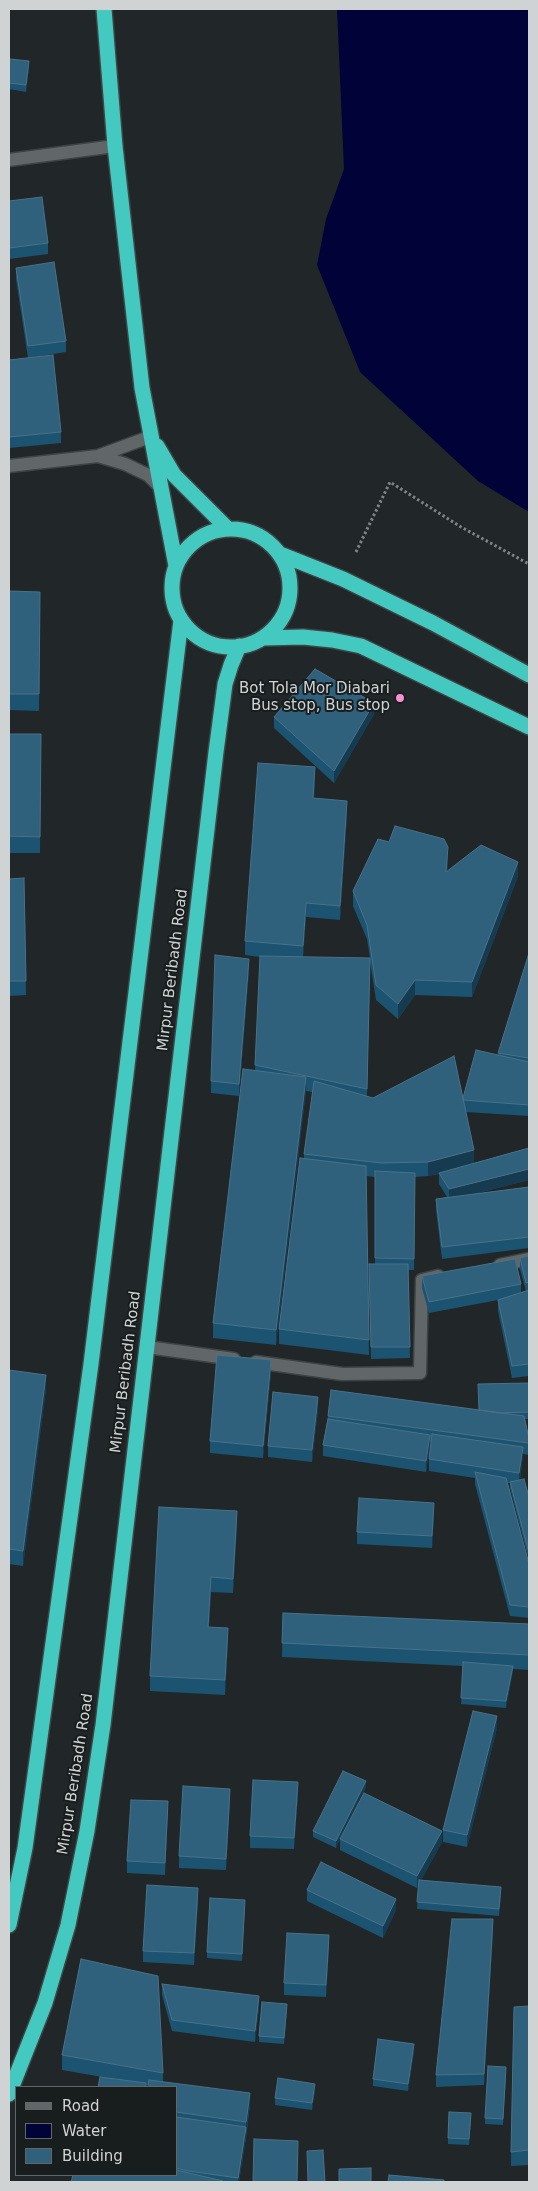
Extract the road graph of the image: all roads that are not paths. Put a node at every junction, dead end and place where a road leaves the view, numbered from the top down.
1 (104, 9) edge
2 (116, 146) junction
3 (9, 160) edge
4 (152, 436) junction
5 (98, 456) junction
6 (9, 466) edge
7 (162, 489) junction
8 (227, 528) junction
9 (280, 554) junction
10 (176, 566) junction
11 (181, 620) junction
12 (263, 638) junction
13 (239, 646) junction
14 (529, 675) edge
15 (529, 727) edge
16 (529, 1259) edge
17 (490, 1266) edge
18 (451, 1274) edge
19 (146, 1347) junction
20 (9, 1925) edge
21 (9, 2094) edge

1 - 2 highway
2 - 3 street
2 - 4 highway
4 - 5 street
4 - 7 highway
4 - 8 highway
5 - 6 street
5 - 7 street
7 - 10 highway
8 - 9 highway
8 - 10 highway
9 - 12 highway
9 - 14 highway
10 - 11 highway
11 - 13 highway
11 - 20 highway
12 - 13 highway
12 - 15 highway
13 - 19 highway, Mirpur Beribadh Road
16 - 17 street
18 - 19 street
19 - 21 highway, Mirpur Beribadh Road

